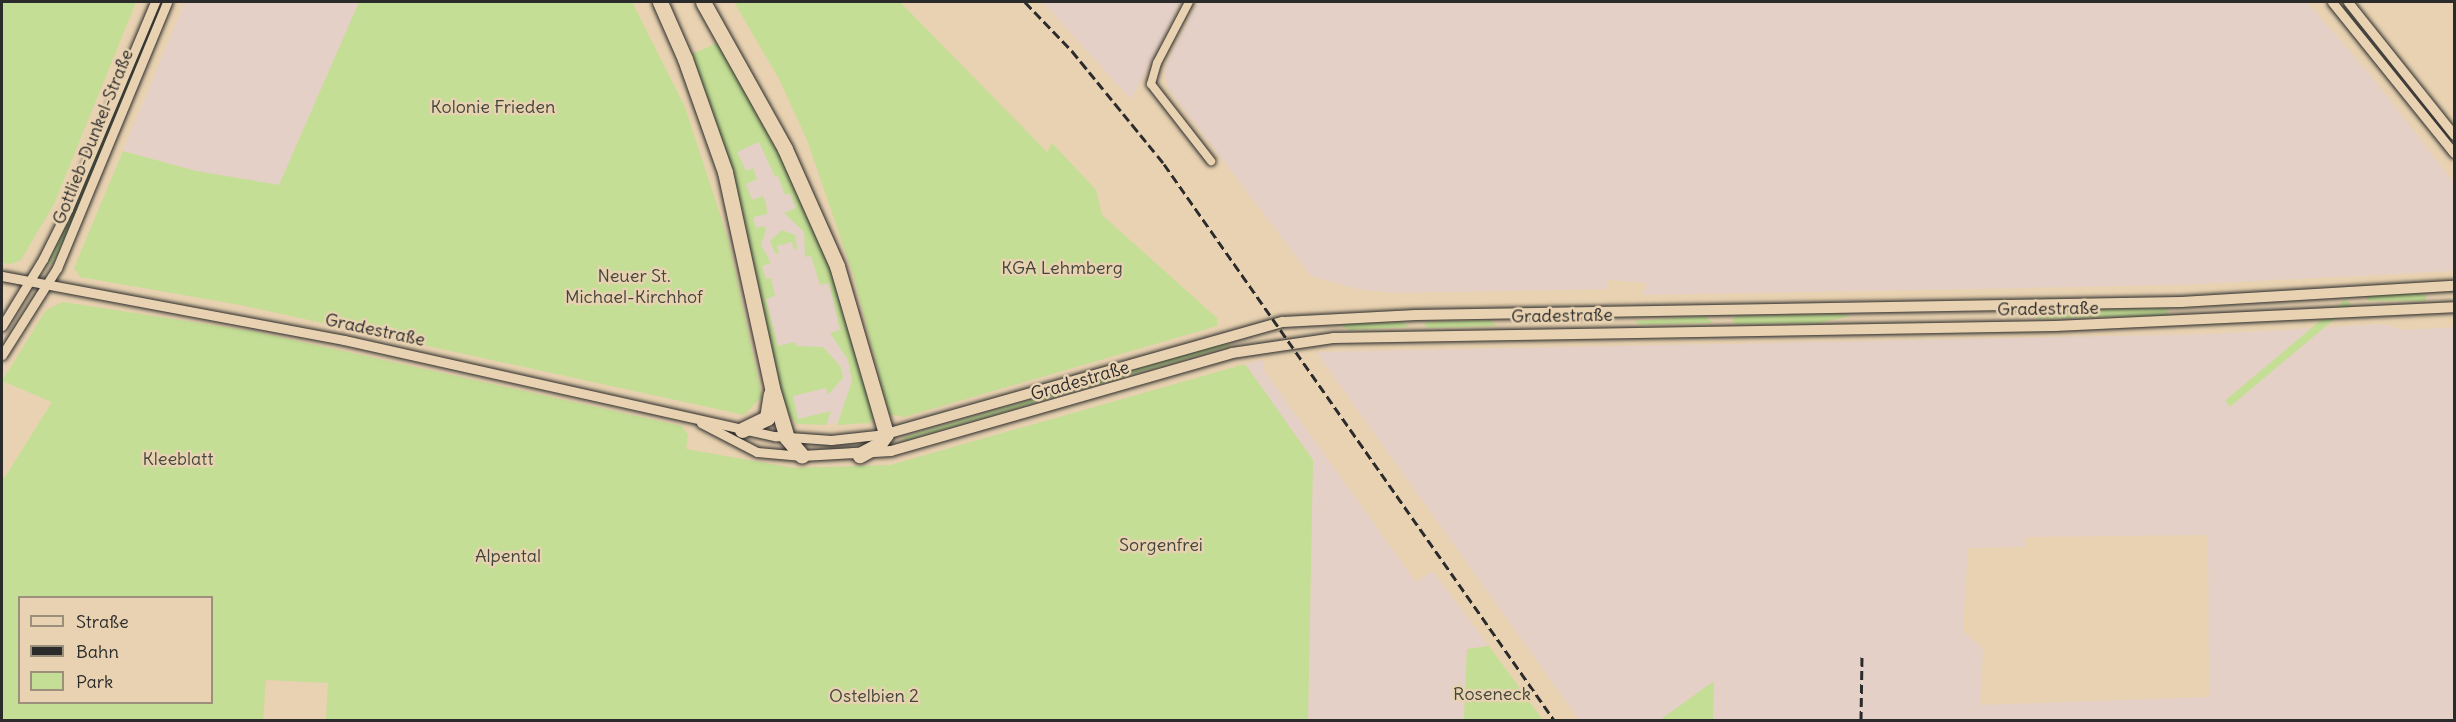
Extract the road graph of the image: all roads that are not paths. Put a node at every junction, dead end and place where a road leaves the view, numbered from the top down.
1 (155, 2) edge
2 (167, 2) edge
3 (660, 2) edge
4 (703, 2) edge
5 (1189, 2) edge
6 (2332, 2) edge
7 (2348, 2) edge
8 (2373, 31) junction
9 (2364, 39) junction
10 (2454, 135) edge
11 (2454, 153) edge
12 (1211, 161) dead end
13 (2, 276) edge
14 (30, 281) junction
15 (46, 284) junction
16 (2454, 286) edge
17 (2454, 307) edge
18 (2, 326) edge
19 (2, 355) edge
20 (772, 388) junction
21 (694, 419) junction
22 (742, 430) junction
23 (886, 434) junction
24 (787, 438) junction
25 (860, 455) junction
26 (802, 456) junction

1 - 14 street, Gottlieb-Dunkel-Straße
2 - 15 street, Gottlieb-Dunkel-Straße
3 - 20 highway
4 - 23 highway
5 - 12 street
6 - 9 street
7 - 8 street
8 - 9 street
8 - 10 street
9 - 11 street
13 - 14 street, Gradestraße
14 - 15 street, Gradestraße
14 - 18 street, Gottlieb-Dunkel-Straße
15 - 19 street, Gottlieb-Dunkel-Straße
15 - 21 street, Gradestraße
16 - 23 main road, Gradestraße
17 - 25 main road, Gradestraße
20 - 22 highway
20 - 24 highway
21 - 22 street, Gradestraße
21 - 26 street, Gradestraße
22 - 24 street, Gradestraße
23 - 24 street, Gradestraße
23 - 25 highway
24 - 26 highway
25 - 26 main road, Gradestraße

